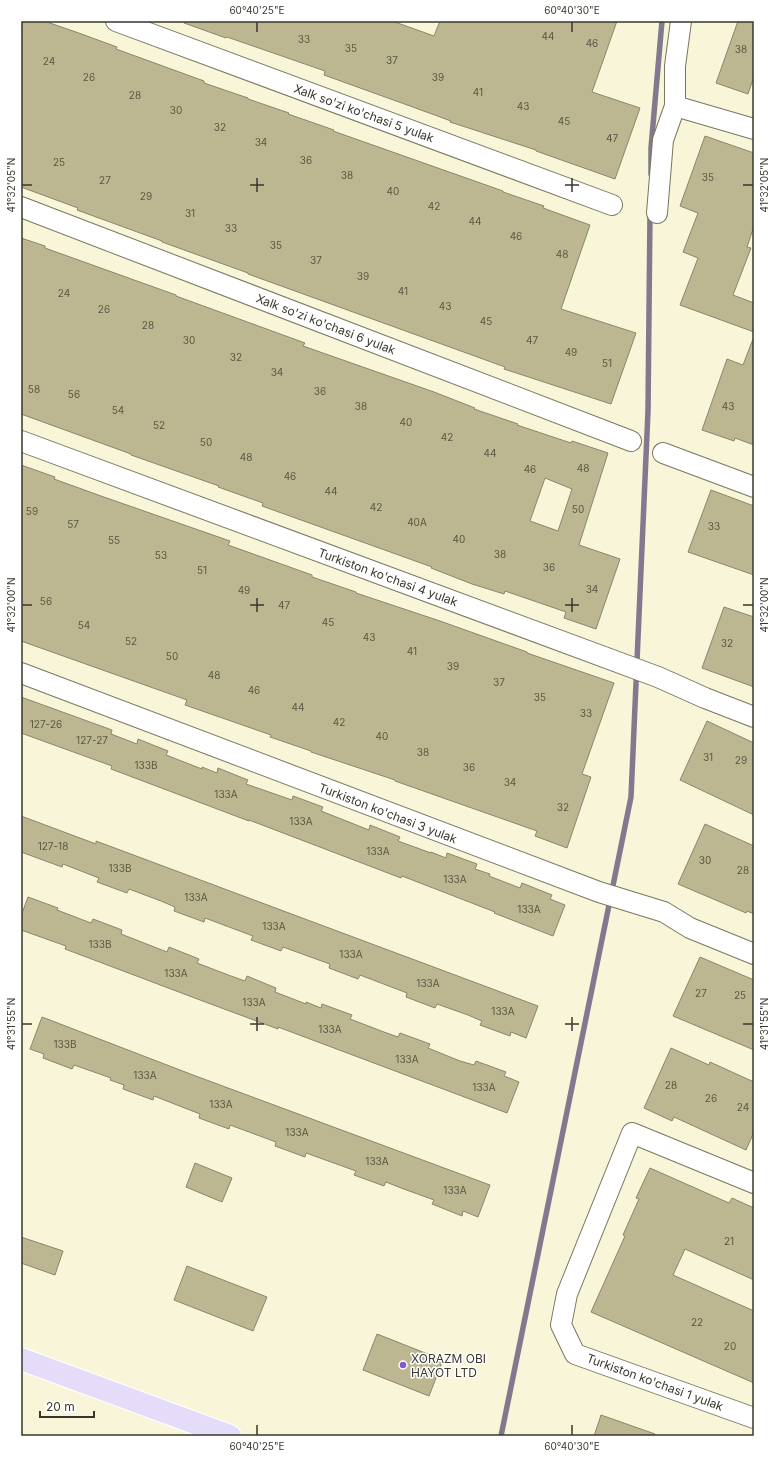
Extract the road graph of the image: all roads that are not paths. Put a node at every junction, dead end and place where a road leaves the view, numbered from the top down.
1 (116, 21) edge
2 (681, 21) edge
3 (675, 106) junction
4 (754, 129) edge
5 (612, 205) dead end
6 (21, 207) edge
7 (657, 212) dead end
8 (631, 440) dead end
9 (21, 441) edge
10 (664, 453) dead end
11 (754, 487) edge
12 (21, 673) edge
13 (754, 717) edge
14 (754, 954) edge
15 (754, 1183) edge
16 (21, 1359) edge
17 (754, 1418) edge
18 (230, 1436) edge

1 - 5 street, Xalk so'zi ko'chasi 5 yulak
2 - 3 street
3 - 4 street
3 - 7 street
6 - 8 street, Xalk so'zi ko'chasi 6 yulak
9 - 13 street, Turkiston ko'chasi 4 yulak
10 - 11 street
12 - 14 street, Turkiston ko'chasi 3 yulak
15 - 17 street, Turkiston ko'chasi 1 yulak
16 - 18 main road

